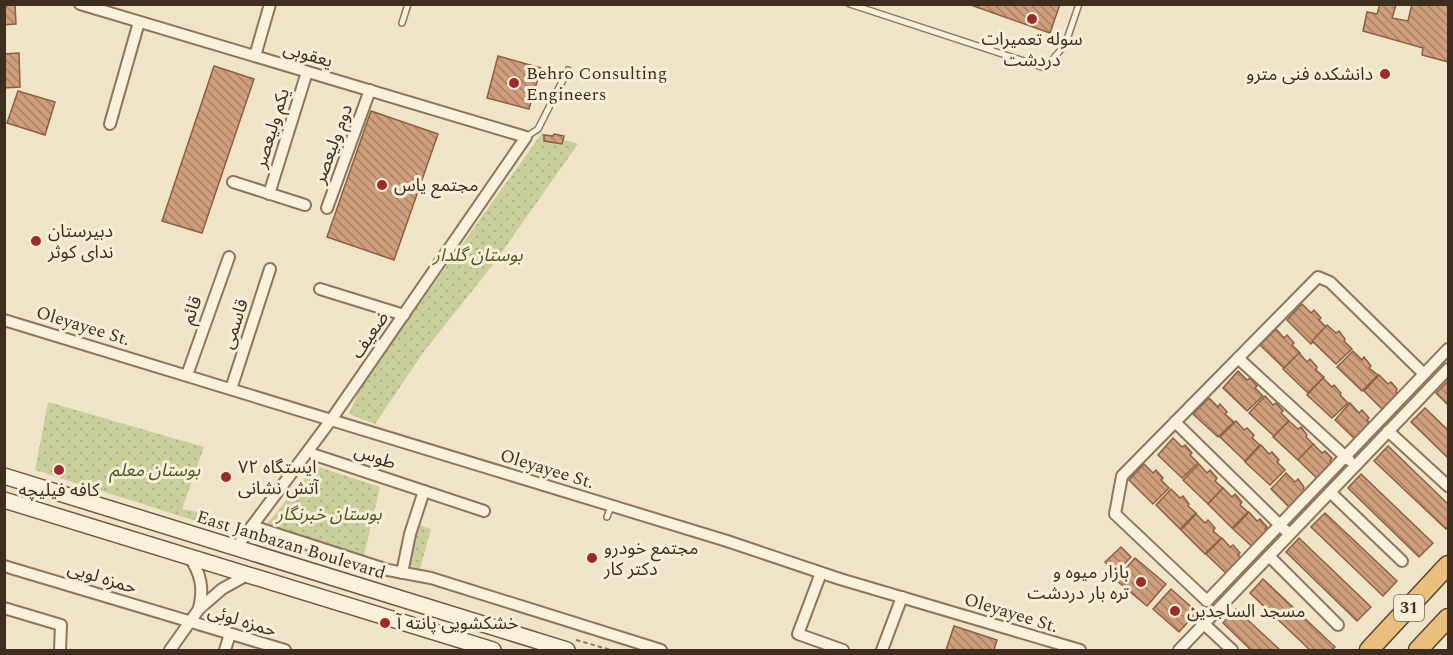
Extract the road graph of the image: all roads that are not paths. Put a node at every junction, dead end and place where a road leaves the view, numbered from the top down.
1 (80, 4) edge
2 (270, 4) edge
3 (408, 4) edge
4 (850, 4) edge
5 (1079, 4) edge
6 (139, 22) junction
7 (402, 23) dead end
8 (255, 56) junction
9 (568, 70) dead end
10 (307, 72) junction
11 (370, 90) junction
12 (110, 124) dead end
13 (526, 136) junction
14 (233, 182) dead end
15 (269, 194) junction
16 (305, 205) dead end
17 (327, 208) dead end
18 (229, 257) dead end
19 (270, 269) dead end
20 (320, 289) dead end
21 (404, 315) junction
22 (4, 320) edge
23 (1449, 349) edge
24 (1238, 358) junction
25 (1449, 369) edge
26 (1424, 374) junction
27 (187, 375) junction
28 (231, 389) junction
29 (332, 420) junction
30 (1175, 422) junction
31 (1388, 431) junction
32 (315, 455) dead end
33 (1345, 457) junction
34 (1355, 467) junction
35 (4, 476) edge
36 (1449, 486) edge
37 (424, 491) junction
38 (1330, 492) junction
39 (4, 500) edge
40 (484, 512) dead end
41 (1280, 525) junction
42 (252, 526) junction
43 (1290, 535) junction
44 (235, 549) junction
45 (189, 556) junction
46 (1269, 556) junction
47 (1402, 561) dead end
48 (1449, 565) edge
49 (4, 566) edge
50 (402, 573) junction
51 (821, 573) junction
52 (249, 574) junction
53 (902, 597) junction
54 (4, 608) edge
55 (199, 609) junction
56 (1449, 618) edge
57 (190, 622) junction
58 (1204, 624) junction
59 (1338, 625) dead end
60 (230, 634) junction
61 (281, 650) edge
62 (60, 651) edge
63 (170, 651) edge
64 (225, 651) edge
65 (493, 651) edge
66 (567, 651) edge
67 (661, 651) edge
68 (843, 651) edge
69 (882, 651) edge
70 (1080, 651) edge
71 (1179, 651) edge
72 (1232, 651) edge
73 (1369, 651) edge
74 (1418, 651) edge

1 - 6 street, یعقوبی
2 - 8 street
3 - 7 lane
4 - 5 lane
6 - 8 street, یعقوبی
6 - 12 street
8 - 10 street, یعقوبی
9 - 13 lane
10 - 11 street, یعقوبی
10 - 15 street, یکم ولیعصر
11 - 13 street, یعقوبی
11 - 17 street, دوم ولیعصر
13 - 21 street, ضعیف
14 - 15 street, یکم ولیعصر
15 - 16 street, یکم ولیعصر
18 - 27 street, قائم
19 - 28 street, قاسمی
20 - 21 street
21 - 29 street, ضعیف
22 - 27 street, Oleyayee St.
23 - 26 street
24 - 26 street
24 - 30 street
24 - 33 street
25 - 31 street
26 - 33 street
27 - 28 street, Oleyayee St.
28 - 29 street, Oleyayee St.
29 - 42 street, ضعیف
29 - 51 street, Oleyayee St.
30 - 41 street
30 - 41 street
31 - 34 street
31 - 36 street
32 - 37 street, طوس
33 - 34 street
33 - 41 street
34 - 38 street
35 - 44 main road, East Janbazan Boulevard
37 - 40 street, طوس
37 - 50 street
38 - 43 street
38 - 47 street
39 - 45 main road
41 - 43 street
42 - 44 street, ضعیف
42 - 50 street
43 - 46 street
44 - 66 main road, East Janbazan Boulevard
45 - 52 main road
45 - 55 street
46 - 58 street
46 - 59 street
48 - 73 highway, 31
49 - 57 street, حمزه لویی
50 - 67 street
51 - 53 street, Oleyayee St.
51 - 68 street
52 - 55 street
52 - 65 main road
53 - 69 street
53 - 70 street, Oleyayee St.
54 - 62 street
55 - 57 street
56 - 74 highway, 31
57 - 60 street, حمزه لوئی
57 - 63 street
58 - 71 street
58 - 72 street
60 - 61 street, حمزه لوئی
60 - 64 street

